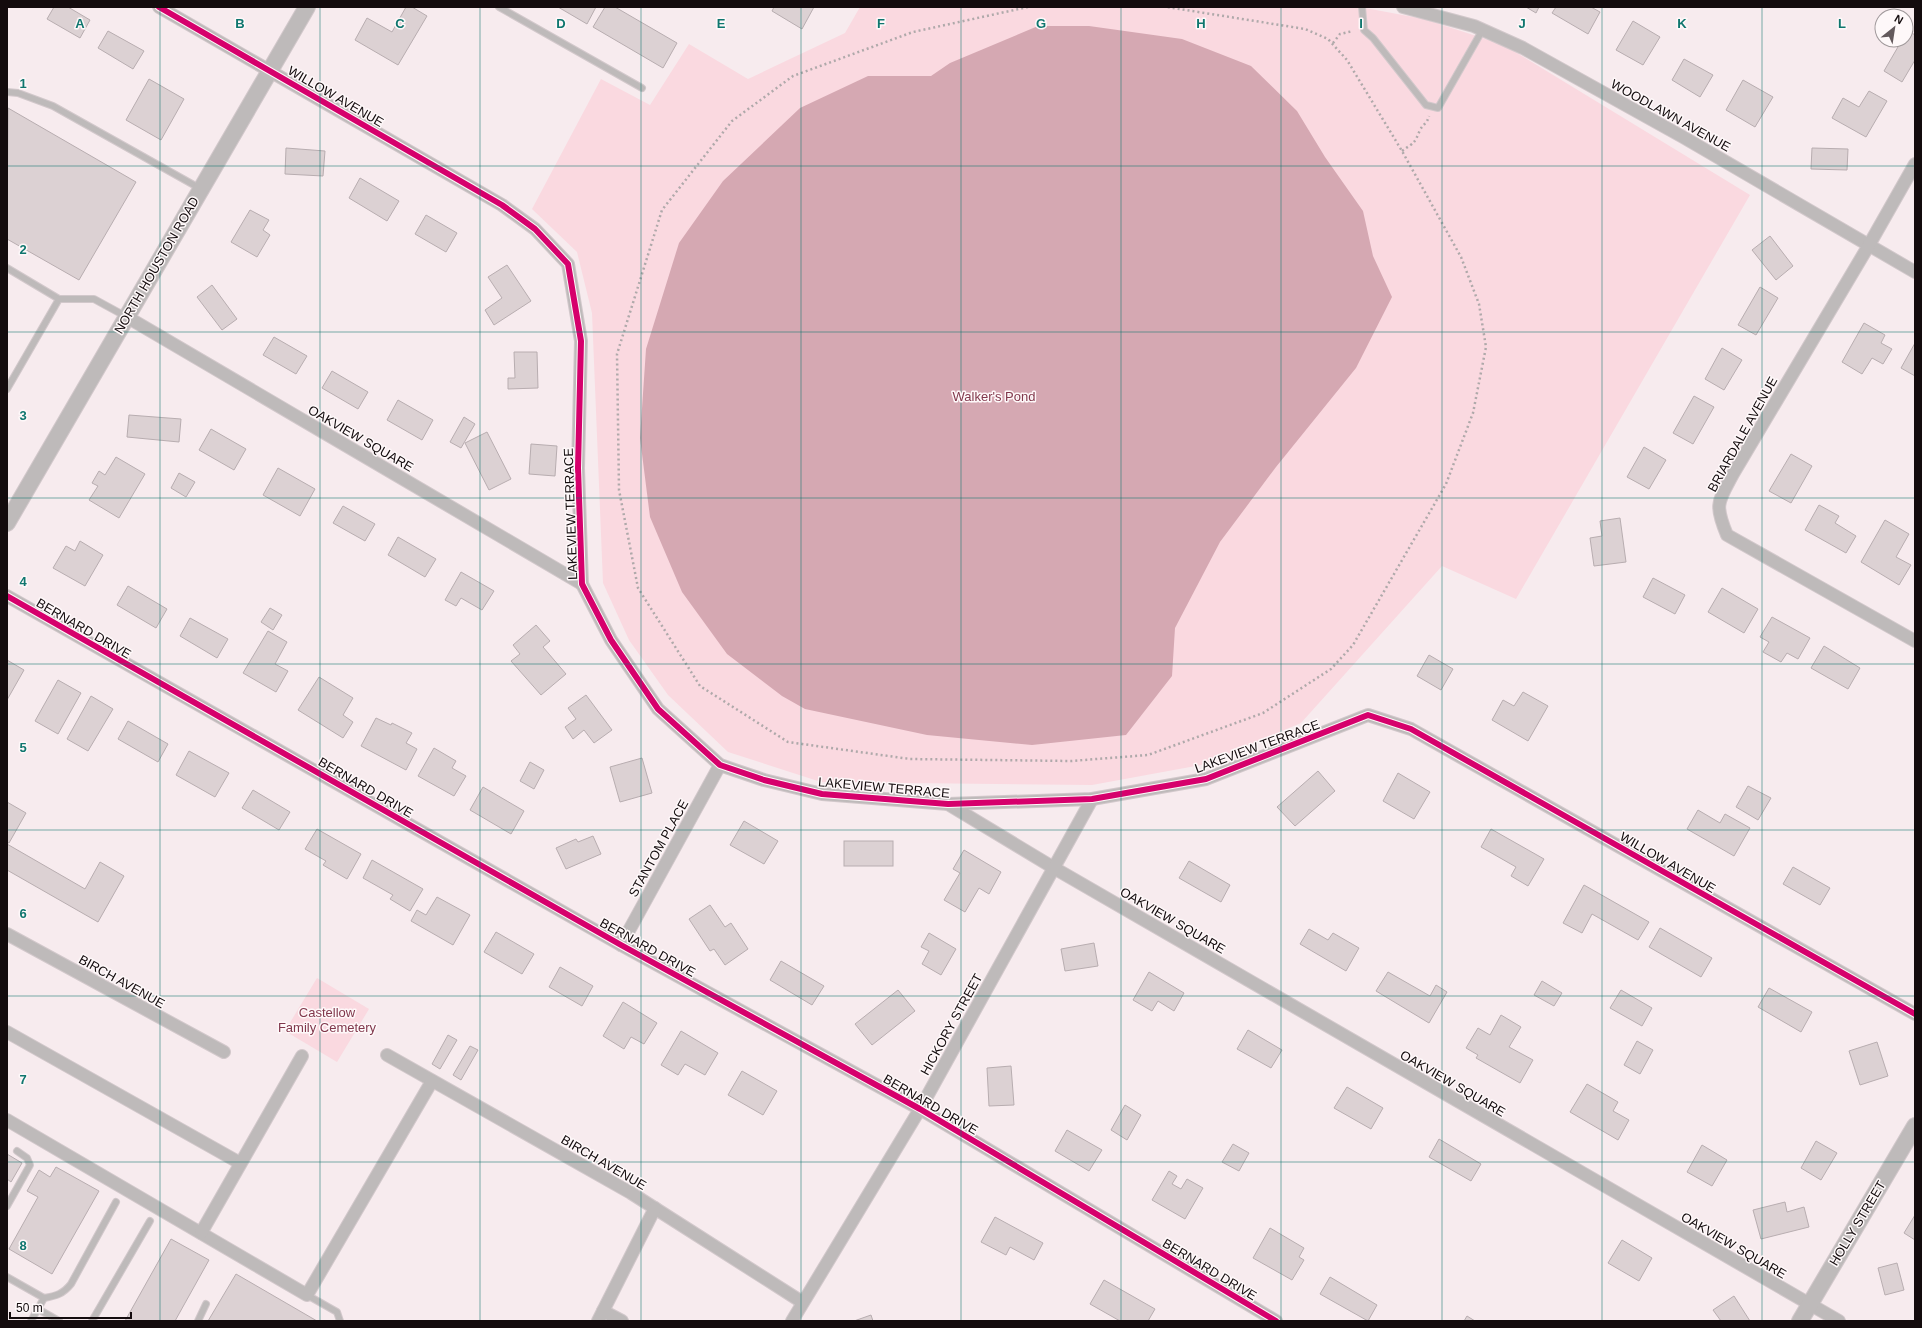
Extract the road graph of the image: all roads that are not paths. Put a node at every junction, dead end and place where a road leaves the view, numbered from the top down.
1 (159, 7) edge
2 (306, 7) edge
3 (499, 7) edge
4 (1362, 7) edge
5 (1403, 7) edge
6 (1416, 8) edge
7 (1482, 30) junction
8 (269, 70) junction
9 (642, 88) dead end
10 (7, 92) edge
11 (1915, 164) edge
12 (201, 189) junction
13 (502, 205) joint
14 (1869, 245) junction
15 (7, 268) edge
16 (1915, 272) edge
17 (59, 299) junction
18 (127, 317) junction
19 (7, 389) edge
20 (7, 523) edge
21 (582, 584) junction
22 (7, 596) edge
23 (1915, 641) edge
24 (1411, 728) joint
25 (720, 765) junction
26 (1092, 800) junction
27 (948, 804) junction
28 (1054, 868) junction
29 (7, 934) edge
30 (621, 945) junction
31 (1915, 1014) edge
32 (7, 1032) edge
33 (224, 1052) dead end
34 (387, 1055) dead end
35 (302, 1056) dead end
36 (432, 1081) junction
37 (920, 1109) junction
38 (7, 1120) edge
39 (1915, 1126) edge
40 (17, 1151) dead end
41 (240, 1163) junction
42 (116, 1202) dead end
43 (7, 1206) edge
44 (655, 1208) junction
45 (150, 1221) dead end
46 (200, 1233) junction
47 (7, 1277) edge
48 (307, 1295) junction
49 (44, 1298) junction
50 (802, 1302) junction
51 (206, 1304) dead end
52 (1809, 1304) junction
53 (38, 1309) junction
54 (600, 1316) edge
55 (31, 1321) edge
56 (59, 1321) edge
57 (92, 1321) edge
58 (198, 1321) edge
59 (340, 1321) edge
60 (622, 1321) edge
61 (792, 1321) edge
62 (1276, 1321) edge
63 (1800, 1321) edge
64 (1839, 1321) edge

1 - 8 street, WILLOW AVENUE
2 - 8 street, NORTH HOUSTON ROAD
3 - 9 lane
4 - 7 lane
5 - 6 street, WOODLAWN AVENUE
6 - 7 street, WOODLAWN AVENUE
7 - 14 street, WOODLAWN AVENUE
8 - 12 street, NORTH HOUSTON ROAD
8 - 13 street, WILLOW AVENUE
10 - 12 lane
11 - 14 street, BRIARDALE AVENUE
12 - 18 street, NORTH HOUSTON ROAD
13 - 21 street, LAKEVIEW TERRACE
14 - 16 street, WOODLAWN AVENUE
14 - 23 street, BRIARDALE AVENUE
15 - 17 lane
17 - 18 lane
17 - 19 lane
18 - 20 street, NORTH HOUSTON ROAD
18 - 21 street, OAKVIEW SQUARE
21 - 25 street, LAKEVIEW TERRACE
22 - 30 street, BERNARD DRIVE
24 - 26 street, LAKEVIEW TERRACE
24 - 31 street, WILLOW AVENUE
25 - 27 street, LAKEVIEW TERRACE
25 - 30 street, STANTOM PLACE
26 - 27 street, LAKEVIEW TERRACE
26 - 28 street, HICKORY STREET
27 - 28 street, LAKEVIEW TERRACE
28 - 37 street, HICKORY STREET
28 - 52 street, OAKVIEW SQUARE
29 - 33 street, BIRCH AVENUE
30 - 37 street, BERNARD DRIVE
32 - 41 street
34 - 36 street, BIRCH AVENUE
35 - 41 street
36 - 44 street, BIRCH AVENUE
36 - 48 street
37 - 50 street, HICKORY STREET
37 - 62 street, BERNARD DRIVE
38 - 46 street
39 - 52 street, HOLLY STREET
40 - 43 lane
41 - 46 street
42 - 49 lane
44 - 50 street, BIRCH AVENUE
44 - 54 street
45 - 57 lane
46 - 48 street
47 - 49 lane
48 - 59 lane
49 - 53 lane
50 - 61 street, HICKORY STREET
51 - 58 lane
52 - 63 street, HOLLY STREET
52 - 64 street, OAKVIEW SQUARE
53 - 55 lane
53 - 56 lane
54 - 60 street

